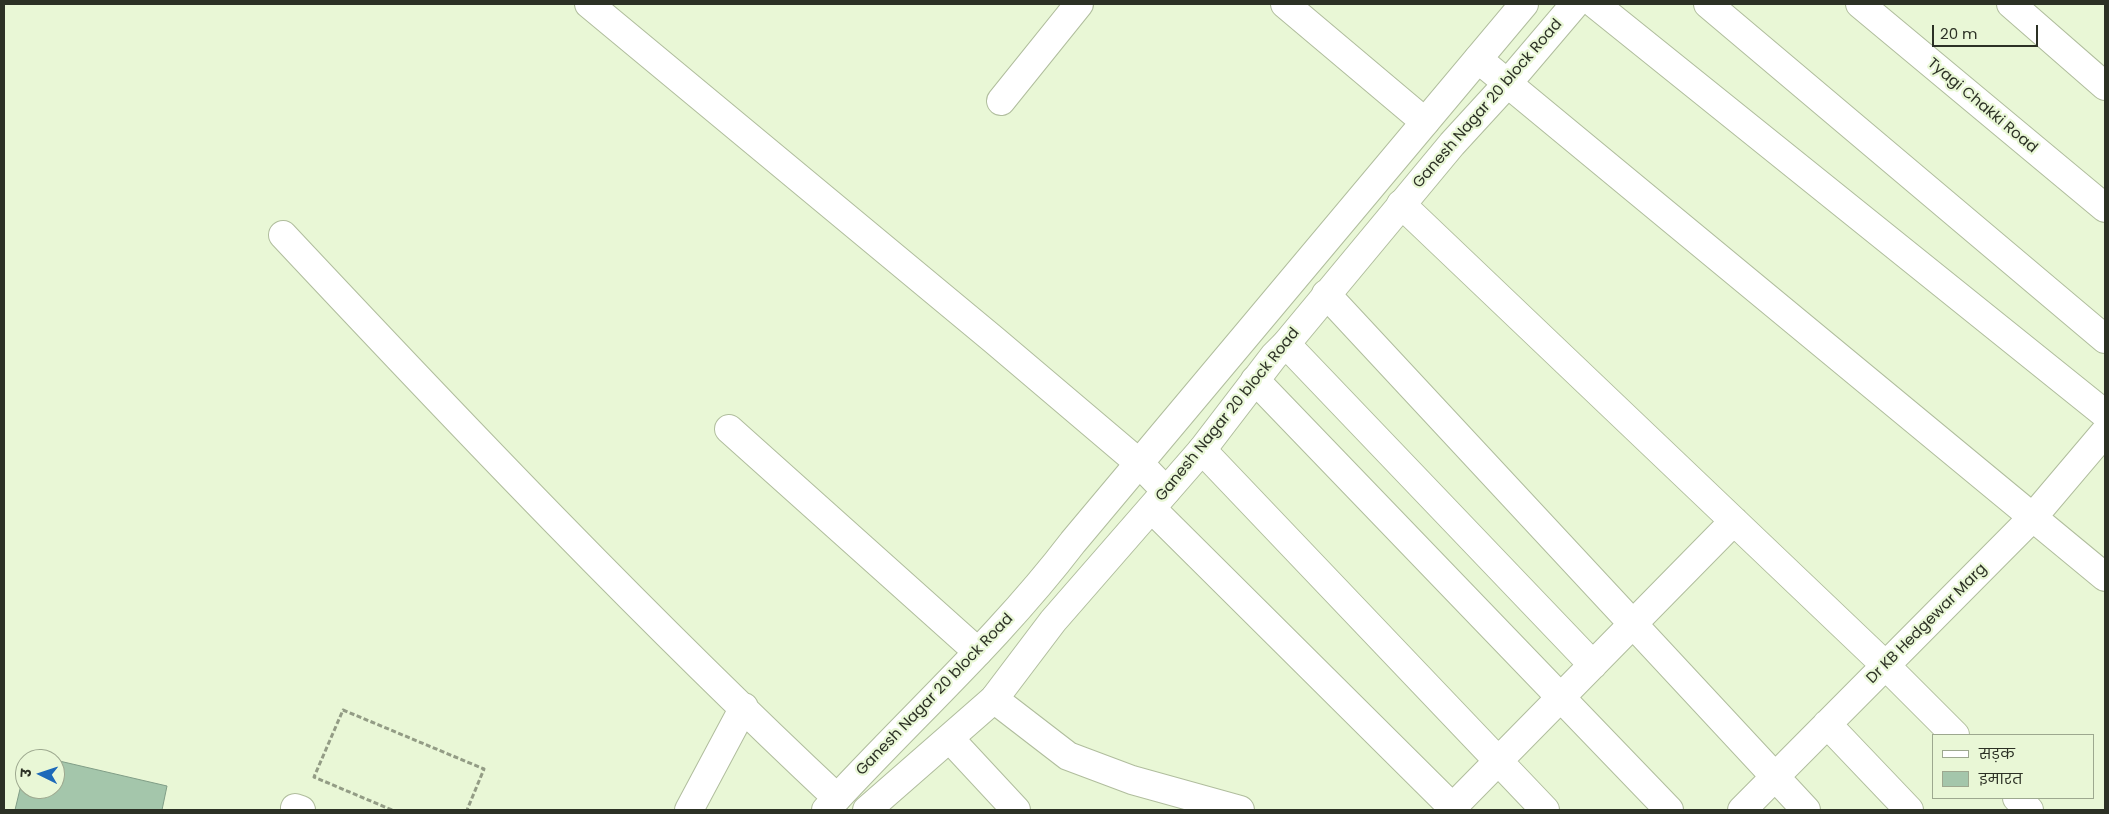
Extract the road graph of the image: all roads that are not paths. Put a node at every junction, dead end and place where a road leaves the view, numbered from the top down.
1 (589, 4) edge
2 (1080, 4) edge
3 (1285, 4) edge
4 (1524, 4) edge
5 (1575, 4) edge
6 (1596, 4) edge
7 (1708, 4) edge
8 (1860, 4) edge
9 (2011, 4) edge
10 (1478, 59) junction
11 (1507, 84) junction
12 (2105, 86) edge
13 (1000, 101) dead end
14 (1425, 122) junction
15 (1401, 204) junction
16 (2105, 208) edge
17 (283, 235) dead end
18 (1326, 294) junction
19 (2105, 339) edge
20 (1286, 344) junction
21 (1256, 380) junction
22 (2105, 414) edge
23 (729, 429) dead end
24 (2105, 432) edge
25 (1202, 450) junction
26 (1139, 463) junction
27 (1159, 500) junction
28 (2032, 517) junction
29 (1734, 521) junction
30 (2105, 577) edge
31 (1633, 624) junction
32 (978, 652) junction
33 (1593, 665) junction
34 (1885, 666) junction
35 (1560, 698) junction
36 (994, 699) junction
37 (744, 708) junction
38 (1827, 724) junction
39 (1954, 734) edge
40 (950, 739) junction
41 (1498, 761) junction
42 (1775, 776) junction
43 (2018, 799) edge
44 (1193, 802) edge
45 (832, 804) edge
46 (1451, 809) edge
47 (689, 810) edge
48 (867, 810) edge
49 (1016, 810) edge
50 (1240, 810) edge
51 (1545, 810) edge
52 (1669, 810) edge
53 (1742, 810) edge
54 (1806, 810) edge
55 (1909, 810) edge
56 (2029, 810) edge

1 - 26 street
2 - 13 street
3 - 14 street
4 - 10 street, Ganesh Nagar 20 block Road
5 - 11 street, Ganesh Nagar 20 block Road
6 - 22 street
7 - 19 street
8 - 16 street, Tyagi Chakki Road
9 - 12 street
10 - 11 street
10 - 14 street, Ganesh Nagar 20 block Road
11 - 15 street, Ganesh Nagar 20 block Road
11 - 28 street
14 - 26 street, Ganesh Nagar 20 block Road
15 - 18 street, Ganesh Nagar 20 block Road
15 - 29 street
17 - 37 street
18 - 20 street, Ganesh Nagar 20 block Road
18 - 31 street
20 - 21 street, Ganesh Nagar 20 block Road
20 - 33 street
21 - 25 street, Ganesh Nagar 20 block Road
21 - 35 street
23 - 32 street
24 - 28 street, Dr KB Hedgewar Marg
25 - 27 street, Ganesh Nagar 20 block Road
25 - 41 street
26 - 27 street
26 - 32 street, Ganesh Nagar 20 block Road
27 - 36 street, Ganesh Nagar 20 block Road
27 - 46 street
28 - 30 street
28 - 34 street, Dr KB Hedgewar Marg
29 - 31 street
29 - 34 street
31 - 33 street
31 - 42 street
32 - 45 street, Ganesh Nagar 20 block Road
33 - 35 street
34 - 38 street, Dr KB Hedgewar Marg
34 - 39 street
35 - 41 street
35 - 52 street
36 - 40 street, Ganesh Nagar 20 block Road
36 - 44 street
37 - 45 street
37 - 47 street
38 - 42 street, Dr KB Hedgewar Marg
38 - 55 street
40 - 48 street, Ganesh Nagar 20 block Road
40 - 49 street
41 - 46 street
41 - 51 street
42 - 53 street, Dr KB Hedgewar Marg
42 - 54 street
43 - 56 street
44 - 50 street

